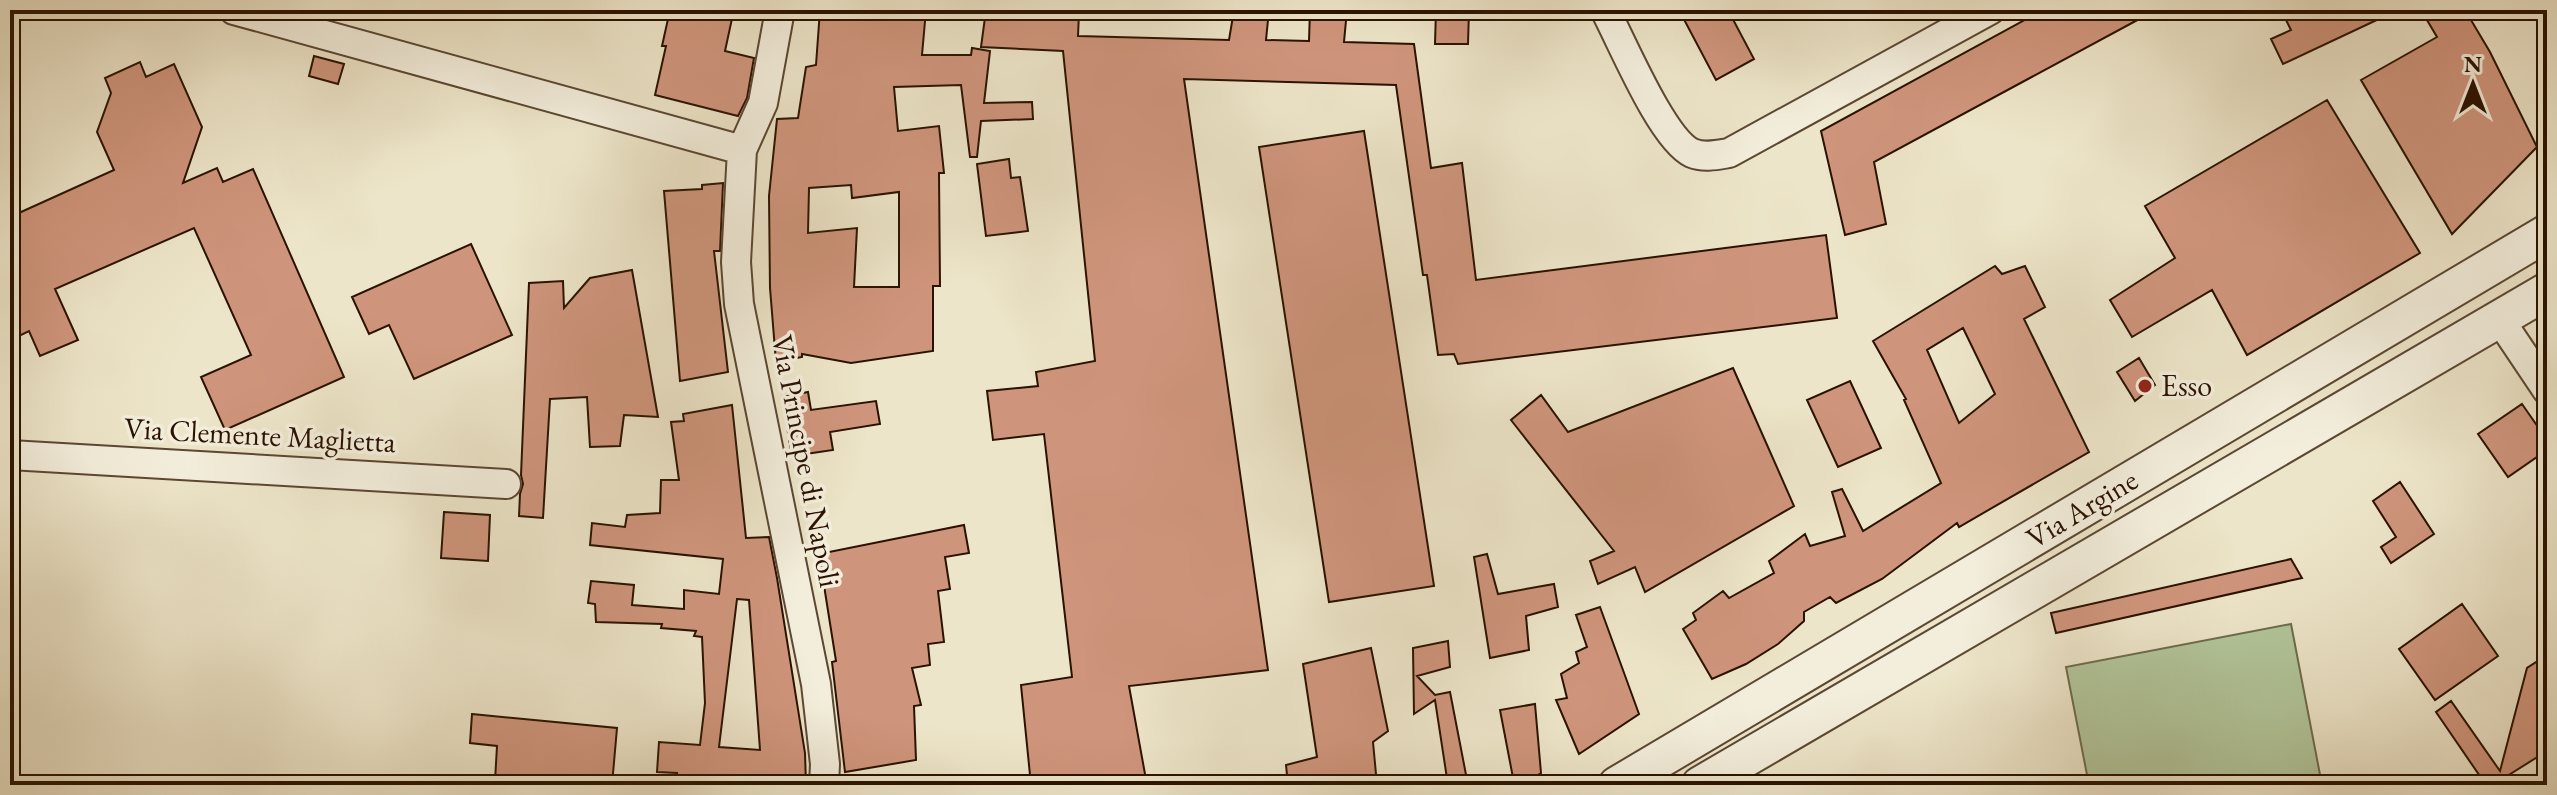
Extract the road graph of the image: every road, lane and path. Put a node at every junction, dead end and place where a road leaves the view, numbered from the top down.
1 (234, 10) edge
2 (780, 10) edge
3 (1605, 10) edge
4 (1990, 10) edge
5 (742, 150) junction
6 (2547, 233) edge
7 (2547, 291) edge
8 (2500, 320) junction
9 (2547, 390) edge
10 (10, 455) edge
11 (506, 484) dead end
12 (824, 785) edge
13 (1617, 785) edge
14 (1700, 785) edge

1 - 5 street
2 - 5 street
3 - 4 street
5 - 12 street, Via Principe di Napoli
6 - 13 street, Via Argine
7 - 8 street, Via Argine
8 - 9 street
8 - 14 street, Via Argine
10 - 11 street, Via Clemente Maglietta

